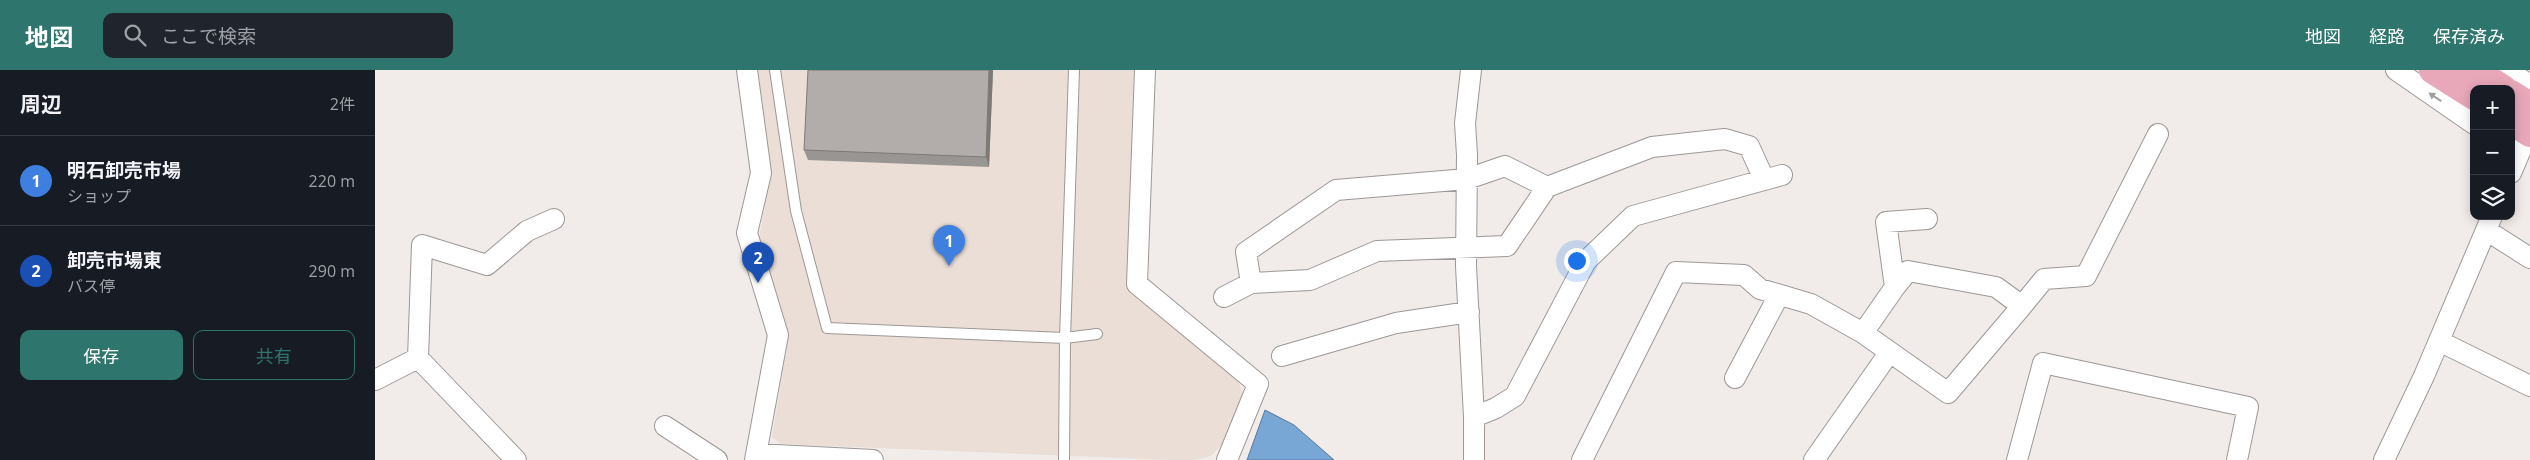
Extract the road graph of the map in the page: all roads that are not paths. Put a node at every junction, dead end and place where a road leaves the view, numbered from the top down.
1 (747, 70) edge
2 (775, 70) edge
3 (1074, 70) edge
4 (1145, 70) edge
5 (1471, 70) edge
6 (2395, 70) edge
7 (2433, 70) edge
8 (2474, 70) edge
9 (2507, 70) edge
10 (2497, 85) edge
11 (2530, 85) edge
12 (2470, 93) edge
13 (2515, 97) edge
14 (2530, 106) edge
15 (2470, 121) edge
16 (2514, 130) edge
17 (2158, 134) dead end
18 (2521, 153) edge
19 (1467, 179) junction
20 (1547, 187) junction
21 (553, 218) dead end
22 (1927, 219) dead end
23 (2489, 223) edge
24 (1466, 248) junction
25 (2530, 258) edge
26 (1251, 283) junction
27 (1895, 287) junction
28 (1779, 295) junction
29 (1224, 297) dead end
30 (2022, 306) junction
31 (1469, 312) junction
32 (1863, 333) junction
33 (1097, 334) dead end
34 (1065, 338) junction
35 (2439, 341) junction
36 (1889, 353) junction
37 (1282, 356) dead end
38 (419, 358) junction
39 (1735, 378) dead end
40 (375, 380) edge
41 (2530, 386) edge
42 (1474, 417) junction
43 (665, 426) dead end
44 (756, 457) edge
45 (2386, 459) edge
46 (516, 460) edge
47 (717, 460) edge
48 (873, 460) edge
49 (1064, 460) edge
50 (1227, 460) edge
51 (1473, 460) edge
52 (1582, 460) edge
53 (1814, 460) edge
54 (2017, 460) edge
55 (2237, 460) edge

1 - 44 street
2 - 34 lane
3 - 34 lane
4 - 50 street
5 - 19 street
15 -> 6 street
7 - 12 highway
8 - 10 highway
9 - 11 street
13 - 14 highway
16 - 18 highway
17 - 30 street
19 - 20 street
19 - 24 street
19 - 26 street
20 - 24 street
20 - 42 street
21 - 38 street
22 - 27 street
23 - 25 street
23 - 35 street
24 - 26 street
24 - 31 street
26 - 29 street
27 - 30 street
27 - 32 street
28 - 32 street
28 - 39 street
28 - 52 street
30 - 36 street
31 - 37 street
31 - 42 street
32 - 36 street
33 - 34 lane
34 - 49 lane
35 - 41 street
35 - 45 street
36 - 53 street
38 - 40 street
38 - 46 street
42 - 51 street
43 - 47 street
44 - 48 street
54 - 55 street

